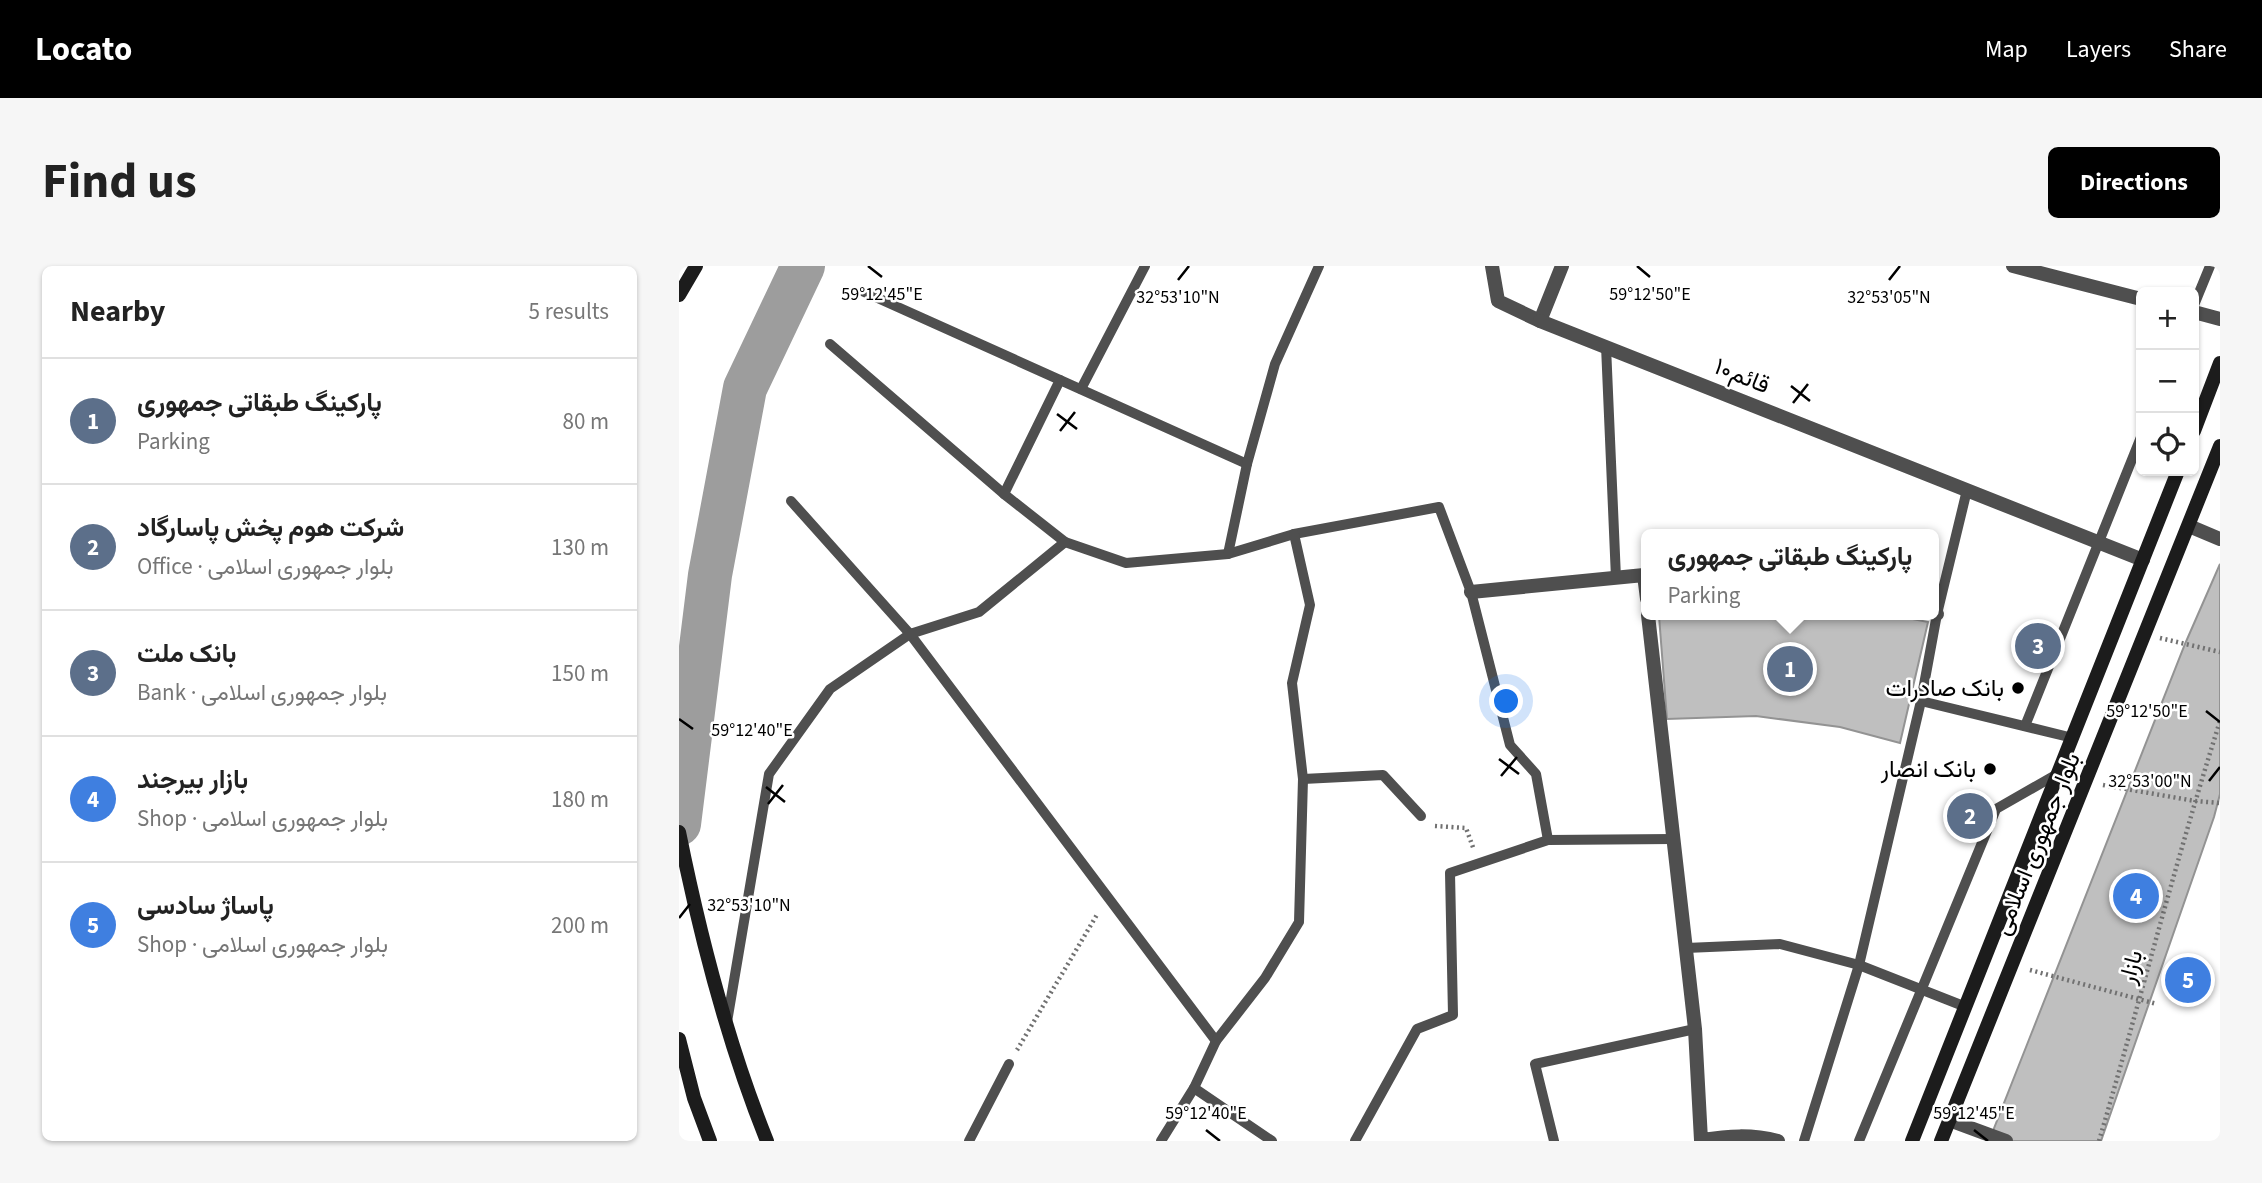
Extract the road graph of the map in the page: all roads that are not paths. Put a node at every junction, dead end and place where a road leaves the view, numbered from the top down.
1 (696, 266) edge
2 (1145, 266) edge
3 (1319, 266) edge
4 (1492, 266) edge
5 (1562, 266) edge
6 (2013, 266) edge
7 (2210, 266) edge
8 (862, 291) dead end
9 (680, 292) edge
10 (2199, 293) edge
11 (2136, 298) edge
12 (2199, 313) edge
13 (2220, 319) edge
14 (1540, 321) junction
15 (830, 344) dead end
16 (1606, 346) junction
17 (2220, 363) edge
18 (1059, 380) junction
19 (1081, 389) junction
20 (2199, 418) edge
21 (2220, 446) edge
22 (2136, 450) edge
23 (1247, 464) junction
24 (2176, 476) edge
25 (1966, 490) junction
26 (1004, 494) junction
27 (791, 501) dead end
28 (2189, 526) junction
29 (1294, 534) junction
30 (2220, 539) edge
31 (1065, 542) junction
32 (2099, 543) junction
33 (1228, 554) junction
34 (2143, 560) junction
35 (1641, 575) edge
36 (1616, 578) junction
37 (1471, 592) junction
38 (1939, 598) edge
39 (1649, 620) edge
40 (1934, 620) edge
41 (910, 634) junction
42 (1921, 701) junction
43 (2025, 726) junction
44 (2073, 738) junction
45 (2059, 773) junction
46 (1303, 779) junction
47 (1422, 816) road end
48 (679, 832) edge
49 (1548, 839) junction
50 (1673, 839) junction
51 (1686, 948) junction
52 (1859, 965) junction
53 (1921, 989) junction
54 (1966, 1007) junction
55 (727, 1022) junction
56 (1695, 1029) junction
57 (679, 1039) edge
58 (1216, 1041) junction
59 (1009, 1064) road end
60 (1194, 1088) junction
61 (1949, 1120) junction
62 (1728, 1138) edge
63 (1701, 1140) edge
64 (710, 1141) edge
65 (767, 1141) edge
66 (969, 1141) edge
67 (1161, 1141) edge
68 (1272, 1141) edge
69 (1355, 1141) edge
70 (1554, 1141) edge
71 (1778, 1141) edge
72 (1804, 1141) edge
73 (1859, 1141) edge
74 (1912, 1141) edge
75 (1941, 1141) edge
76 (2006, 1141) edge

1 - 9 main road
2 - 19 lane
3 - 23 lane
4 - 14 street, قائم۱۰
5 - 14 street
6 - 11 street
7 - 10 lane
8 - 18 lane
12 - 13 street
14 - 16 street, قائم۱۰
15 - 26 lane
16 - 25 street, قائم۱۰
16 - 36 lane
17 - 20 main road
18 - 19 lane
18 - 26 lane
19 - 23 lane
21 - 28 main road, بلوار جمهوری اسلامی
22 - 32 lane
23 - 33 lane
24 - 34 main road, بلوار جمهوری اسلامی
25 - 32 street, قائم۱۰
25 - 38 lane
26 - 31 lane
27 - 41 lane
28 - 30 street
28 - 61 main road, بلوار جمهوری اسلامی
29 - 33 lane
29 - 37 lane
29 - 46 lane
31 - 33 lane
31 - 41 lane
32 - 34 street, قائم۱۰
32 - 43 lane
34 - 44 main road, بلوار جمهوری اسلامی
35 - 36 street
36 - 37 street
37 - 49 lane
39 - 50 street
40 - 42 lane
41 - 55 lane
41 - 58 lane
42 - 43 lane
42 - 52 lane
43 - 44 lane
44 - 45 main road, بلوار جمهوری اسلامی
45 - 53 lane
45 - 54 main road, بلوار جمهوری اسلامی
46 - 47 lane
46 - 58 lane
48 - 55 main road
49 - 50 lane
49 - 69 lane
50 - 51 street
51 - 52 lane
51 - 56 street
52 - 53 lane
52 - 72 lane
53 - 54 lane
53 - 73 lane
54 - 74 main road, بلوار جمهوری اسلامی
55 - 65 main road
56 - 63 street
56 - 70 lane
57 - 64 main road
58 - 60 lane
59 - 66 lane
60 - 67 lane
60 - 68 lane
61 - 75 main road, بلوار جمهوری اسلامی
61 - 76 street
62 - 63 street
62 - 71 street

